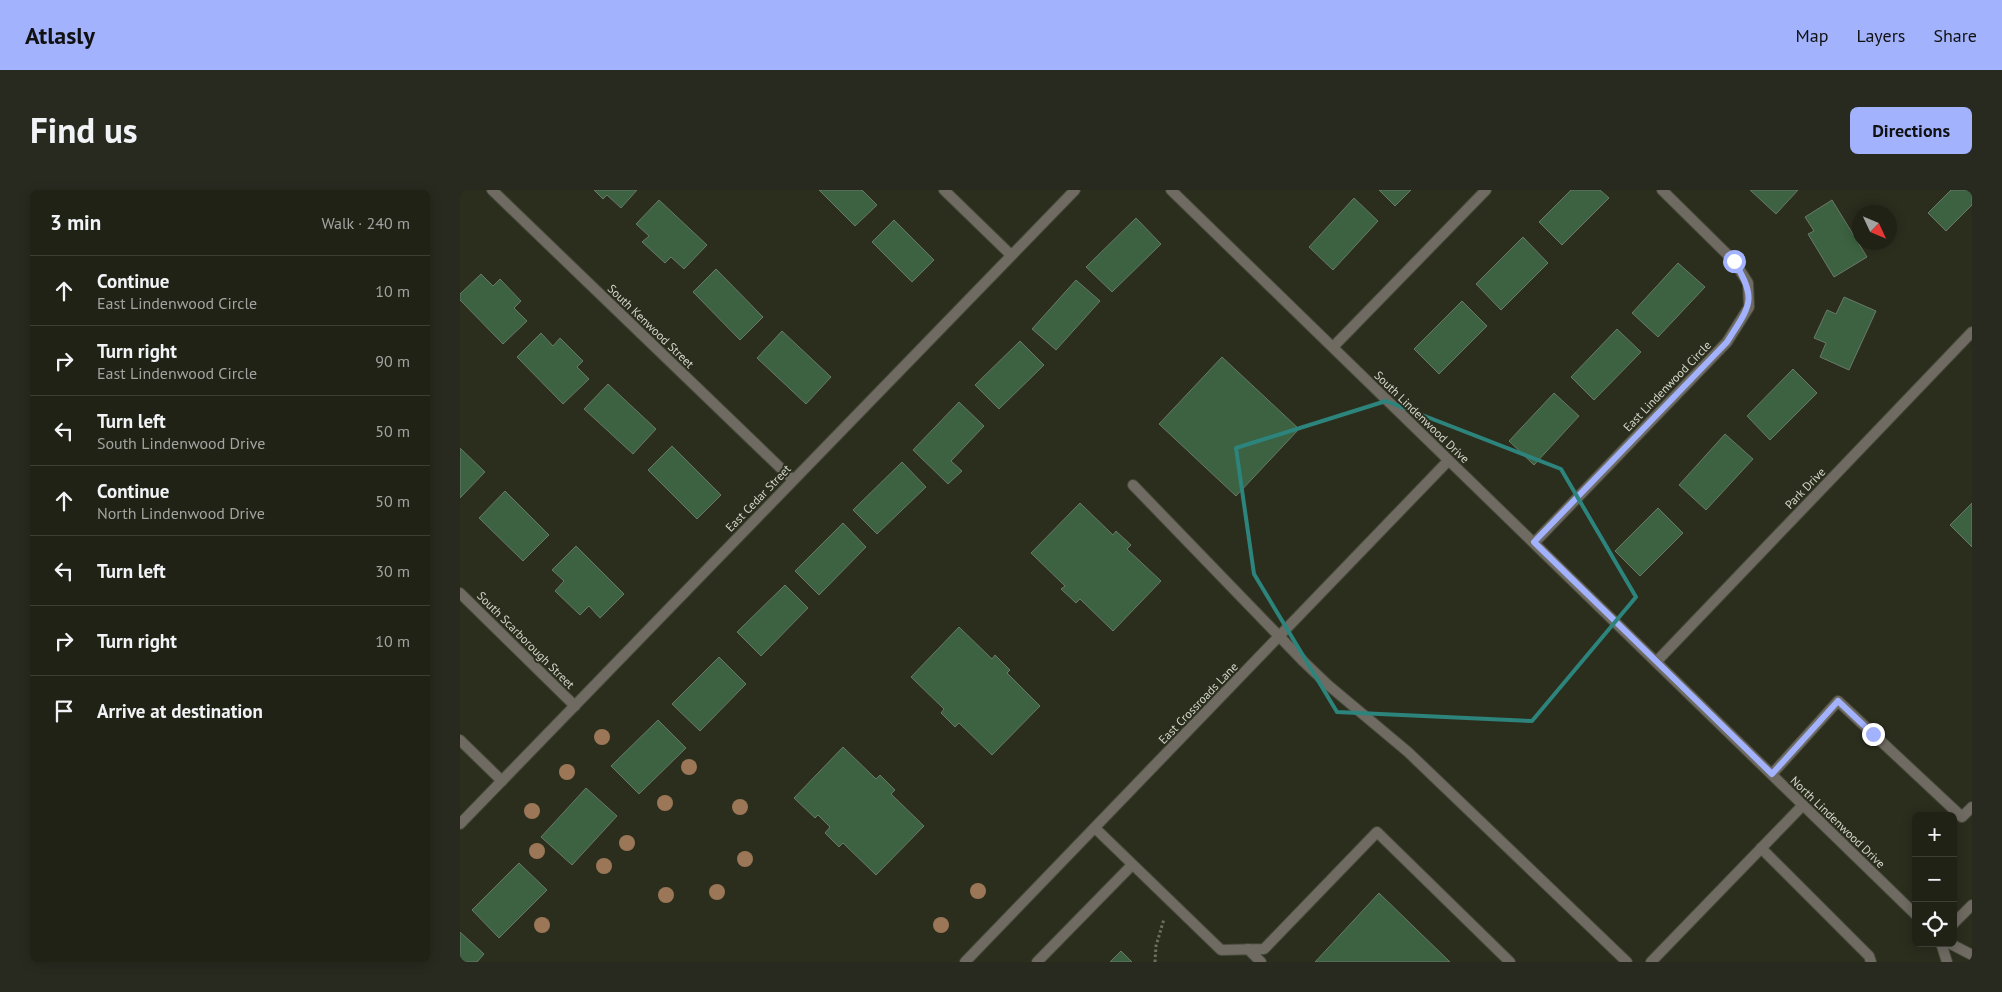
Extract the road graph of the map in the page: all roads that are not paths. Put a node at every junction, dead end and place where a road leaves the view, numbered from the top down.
1 (492, 190) edge
2 (944, 190) edge
3 (1075, 190) edge
4 (1171, 190) edge
5 (1486, 190) edge
6 (1662, 190) edge
7 (1011, 255) junction
8 (1972, 332) edge
9 (1333, 347) junction
10 (1448, 461) junction
11 (793, 480) junction
12 (1133, 485) dead end
13 (1534, 542) junction
14 (460, 593) edge
15 (1279, 636) junction
16 (1657, 661) junction
17 (575, 706) junction
18 (460, 740) edge
19 (1772, 774) junction
20 (502, 781) junction
21 (1802, 805) junction
22 (1972, 807) edge
23 (460, 824) edge
24 (1095, 828) junction
25 (1761, 848) junction
26 (1132, 865) junction
27 (1972, 905) edge
28 (1912, 911) edge
29 (1957, 920) edge
30 (1942, 947) edge
31 (1957, 947) edge
32 (1248, 949) junction
33 (1972, 955) edge
34 (965, 962) edge
35 (1037, 962) edge
36 (1261, 962) edge
37 (1510, 962) edge
38 (1627, 962) edge
39 (1651, 962) edge
40 (1871, 962) edge
41 (1947, 962) edge

1 - 11 street, South Kenwood Street
2 - 7 street
3 - 7 street, East Cedar Street
4 - 9 street, South Lindenwood Drive
5 - 9 street
6 - 13 street, East Lindenwood Circle
7 - 11 street, East Cedar Street
8 - 16 street, Park Drive
9 - 10 street, South Lindenwood Drive
10 - 13 street, South Lindenwood Drive
10 - 15 street, East Crossroads Lane
11 - 17 street, East Cedar Street
12 - 15 street
13 - 16 street, South Lindenwood Drive
14 - 17 street, South Scarborough Street
15 - 24 street, East Crossroads Lane
15 - 38 street
16 - 19 street, North Lindenwood Drive
17 - 20 street, East Cedar Street
18 - 20 street
19 - 21 street, North Lindenwood Drive
19 - 22 street
20 - 23 street, East Cedar Street
21 - 25 street
21 - 28 street, North Lindenwood Drive
24 - 26 street
24 - 34 street, East Crossroads Lane
25 - 39 street
25 - 40 street
26 - 32 street
26 - 35 street
27 - 29 street
30 - 41 street
31 - 33 street
32 - 36 street
32 - 37 street

